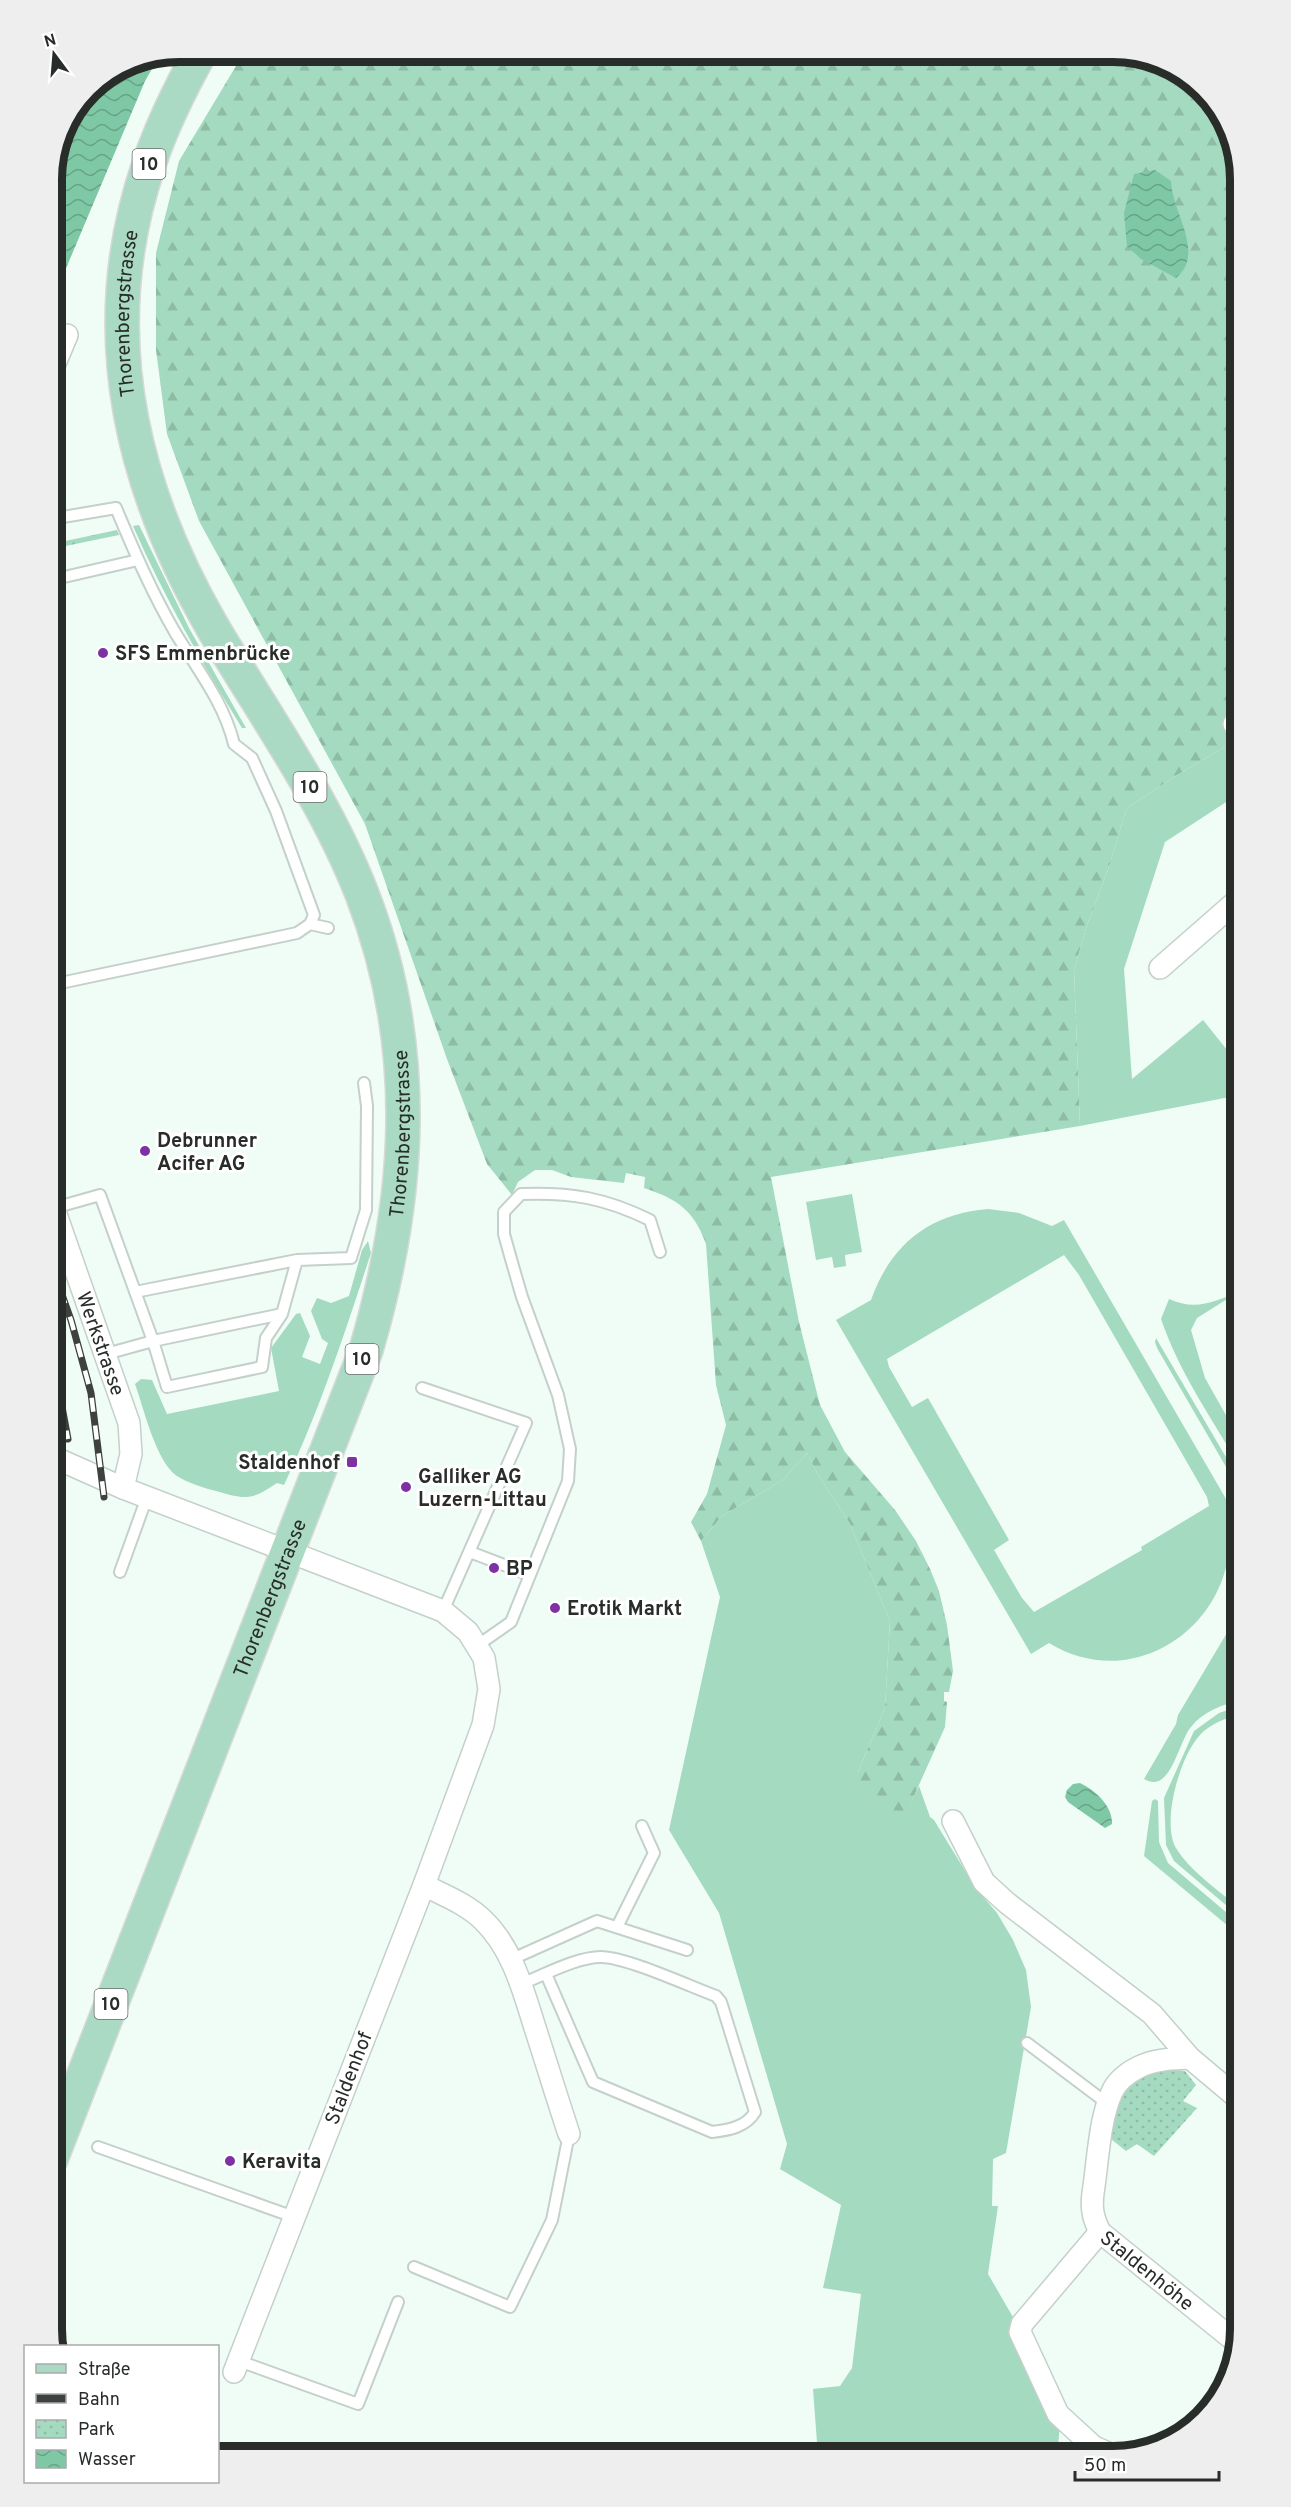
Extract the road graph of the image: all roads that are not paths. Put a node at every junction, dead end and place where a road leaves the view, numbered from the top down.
1 (195, 62) edge
2 (67, 335) dead end
3 (62, 347) edge
4 (62, 517) edge
5 (138, 560) junction
6 (62, 577) edge
7 (1230, 907) edge
8 (310, 924) junction
9 (328, 928) dead end
10 (1160, 968) dead end
11 (62, 983) edge
12 (364, 1083) dead end
13 (62, 1202) edge
14 (62, 1229) edge
15 (660, 1252) dead end
16 (297, 1260) junction
17 (135, 1292) junction
18 (282, 1314) junction
19 (153, 1341) junction
20 (106, 1354) junction
21 (422, 1388) dead end
22 (62, 1461) edge
23 (123, 1488) junction
24 (147, 1497) junction
25 (288, 1550) junction
26 (470, 1552) junction
27 (120, 1572) dead end
28 (530, 1575) junction
29 (443, 1611) junction
30 (478, 1645) junction
31 (953, 1821) dead end
32 (642, 1826) dead end
33 (424, 1885) junction
34 (617, 1926) junction
35 (687, 1950) dead end
36 (510, 1960) junction
37 (546, 1974) junction
38 (521, 1984) junction
39 (1027, 2043) dead end
40 (1190, 2058) junction
41 (1230, 2092) edge
42 (1108, 2104) junction
43 (62, 2131) edge
44 (569, 2134) joint
45 (98, 2147) dead end
46 (294, 2217) junction
47 (1100, 2232) junction
48 (414, 2267) dead end
49 (399, 2302) dead end
50 (1229, 2337) edge
51 (236, 2366) joint
52 (1093, 2446) edge

1 - 25 main road, Thorenbergstrasse / 10
2 - 3 street
4 - 5 lane
5 - 6 lane
5 - 8 lane
7 - 10 street
8 - 9 lane
8 - 11 lane
12 - 16 lane
13 - 17 lane
14 - 20 street, Werkstrasse
15 - 28 lane
16 - 17 lane
16 - 18 lane
17 - 19 lane
18 - 19 lane
18 - 19 lane
19 - 20 lane
20 - 23 street, Werkstrasse
21 - 26 lane
22 - 23 street
23 - 24 street
24 - 25 street
24 - 27 lane
25 - 29 street, Staldenhof
25 - 43 main road, Thorenbergstrasse / 10
26 - 28 lane
26 - 29 lane
28 - 30 lane
29 - 30 street, Staldenhof
30 - 33 street, Staldenhof
31 - 40 street
32 - 34 lane
33 - 36 street
33 - 46 street, Staldenhof
34 - 35 lane
34 - 36 lane
36 - 38 street
37 - 37 lane
37 - 38 lane
38 - 44 street
39 - 42 lane
40 - 41 street
40 - 42 street, Staldenhöhe
42 - 47 street, Staldenhöhe
44 - 48 lane
45 - 46 lane
46 - 51 street, Staldenhof
47 - 50 street, Staldenhöhe
47 - 52 street
49 - 51 lane

